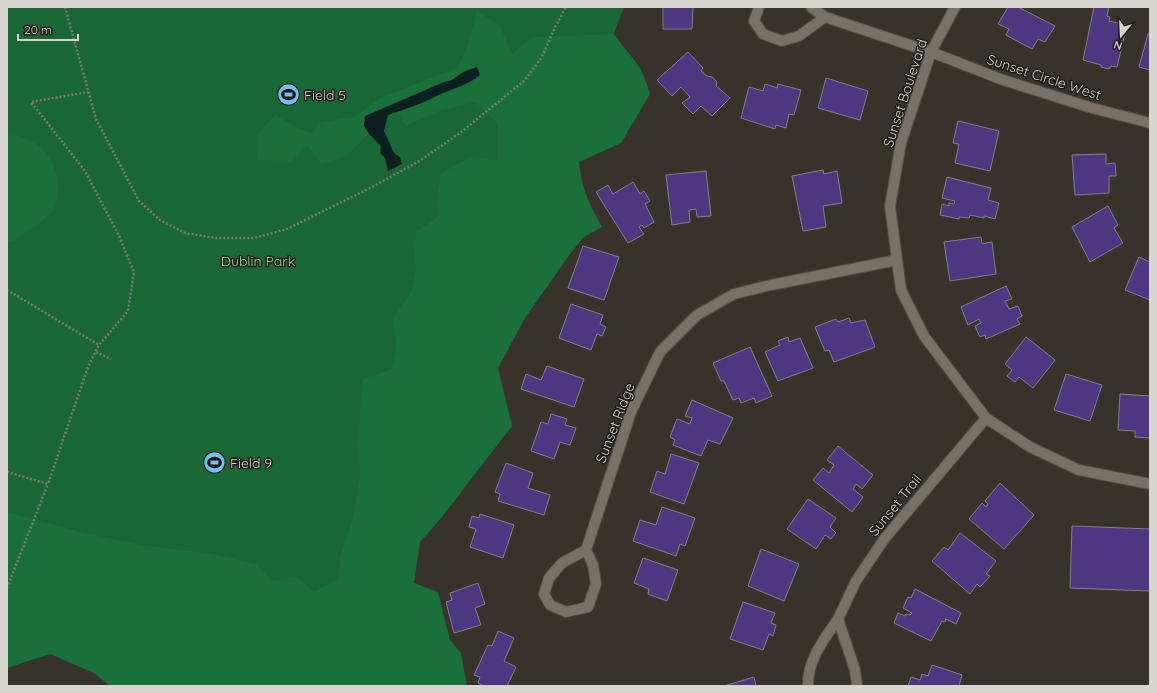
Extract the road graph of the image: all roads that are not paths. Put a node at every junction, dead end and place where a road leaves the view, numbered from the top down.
1 (759, 7) edge
2 (811, 7) edge
3 (955, 7) edge
4 (825, 17) junction
5 (931, 52) junction
6 (1150, 123) edge
7 (897, 260) junction
8 (986, 418) junction
9 (1150, 484) edge
10 (586, 550) junction
11 (838, 619) junction
12 (808, 686) edge
13 (857, 686) edge

1 - 4 street
2 - 4 street, Sunset Circle West
3 - 5 street, Sunset Boulevard
4 - 5 street, Sunset Circle West
5 - 6 street, Sunset Circle West
5 - 7 street, Sunset Boulevard
7 - 8 street, Sunset Boulevard
7 - 10 street, Sunset Ridge
8 - 9 street, Sunset Boulevard
8 - 11 street, Sunset Trail
10 - 10 street
11 - 12 street, Sunset Trail
11 - 13 street

